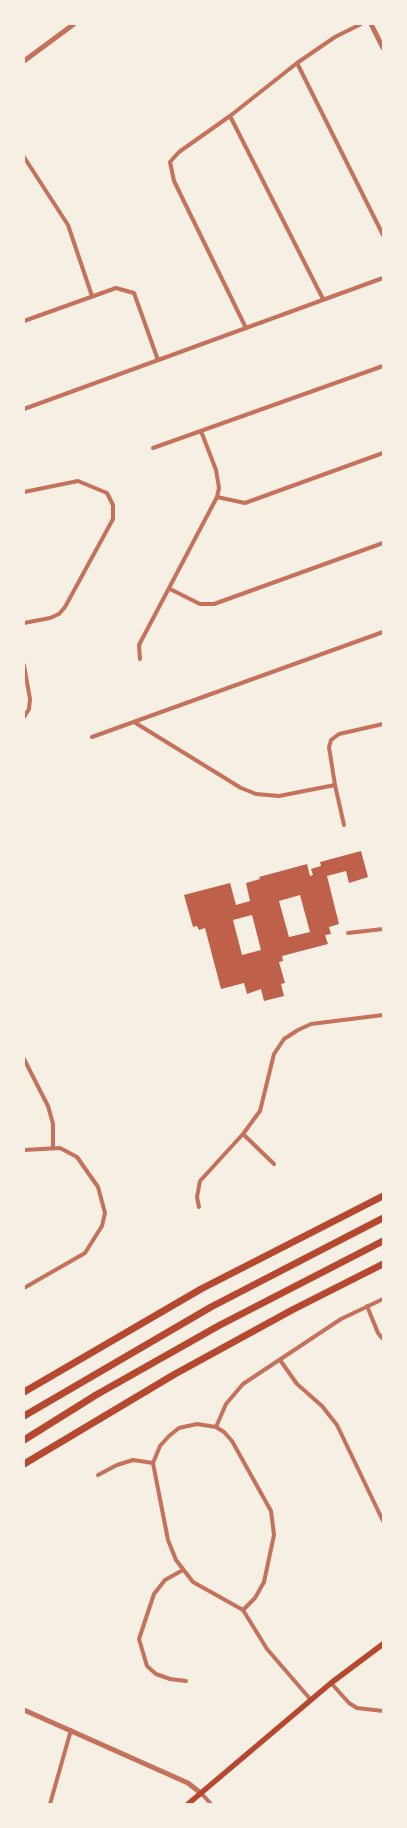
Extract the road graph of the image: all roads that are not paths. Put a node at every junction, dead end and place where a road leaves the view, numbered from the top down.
1 (74, 24) edge
2 (361, 24) edge
3 (371, 24) edge
4 (383, 48) edge
5 (24, 61) edge
6 (297, 63) junction
7 (230, 116) junction
8 (24, 157) edge
9 (383, 235) edge
10 (383, 278) edge
11 (92, 296) junction
12 (323, 299) junction
13 (24, 321) edge
14 (246, 328) junction
15 (158, 360) junction
16 (383, 366) edge
17 (24, 409) edge
18 (201, 431) junction
19 (154, 448) dead end
20 (383, 453) edge
21 (24, 492) edge
22 (217, 497) junction
23 (383, 543) edge
24 (170, 589) junction
25 (24, 623) edge
26 (383, 632) edge
27 (140, 659) dead end
28 (24, 665) edge
29 (24, 717) edge
30 (134, 722) junction
31 (383, 724) edge
32 (92, 737) dead end
33 (334, 785) junction
34 (344, 825) dead end
35 (383, 929) edge
36 (348, 934) dead end
37 (383, 1015) edge
38 (24, 1059) edge
39 (243, 1134) junction
40 (53, 1148) junction
41 (24, 1150) edge
42 (274, 1164) dead end
43 (383, 1196) edge
44 (199, 1207) dead end
45 (383, 1218) edge
46 (383, 1241) edge
47 (383, 1264) edge
48 (24, 1288) edge
49 (383, 1299) edge
50 (367, 1306) junction
51 (383, 1339) edge
52 (280, 1360) junction
53 (24, 1392) edge
54 (24, 1416) edge
55 (216, 1427) junction
56 (24, 1440) edge
57 (153, 1463) junction
58 (24, 1464) edge
59 (98, 1476) dead end
60 (383, 1521) edge
61 (183, 1570) junction
62 (243, 1610) junction
63 (381, 1646) edge
64 (186, 1681) dead end
65 (331, 1683) junction
66 (311, 1700) junction
67 (24, 1710) edge
68 (383, 1711) edge
69 (71, 1730) junction
70 (202, 1794) junction
71 (50, 1804) edge
72 (188, 1804) edge
73 (211, 1804) edge

1 - 5 street
2 - 6 street
3 - 4 street
6 - 7 street
6 - 9 street
7 - 12 street
7 - 14 street
8 - 11 street
10 - 12 street
11 - 13 street
11 - 15 street
12 - 14 street
14 - 15 street
15 - 17 street
16 - 18 street
18 - 19 street
18 - 22 street
20 - 22 street
21 - 25 street
22 - 24 street
23 - 24 street
24 - 27 street
26 - 30 street
28 - 29 street
30 - 32 street
30 - 33 street
31 - 33 street
33 - 34 street
35 - 36 street
37 - 39 street
38 - 40 street
39 - 42 street
39 - 44 street
40 - 41 street
40 - 48 street
43 - 53 highway
45 - 54 highway
46 - 56 highway
47 - 58 highway
49 - 50 street
50 - 51 street
50 - 52 street
52 - 55 street
52 - 60 street
55 - 57 street
55 - 62 street
57 - 59 street
57 - 61 street
61 - 62 street
61 - 64 street
62 - 66 street
63 - 65 main road
65 - 66 main road
65 - 68 street
66 - 70 main road
67 - 69 street
69 - 70 street
69 - 71 street
70 - 72 main road
70 - 73 street

